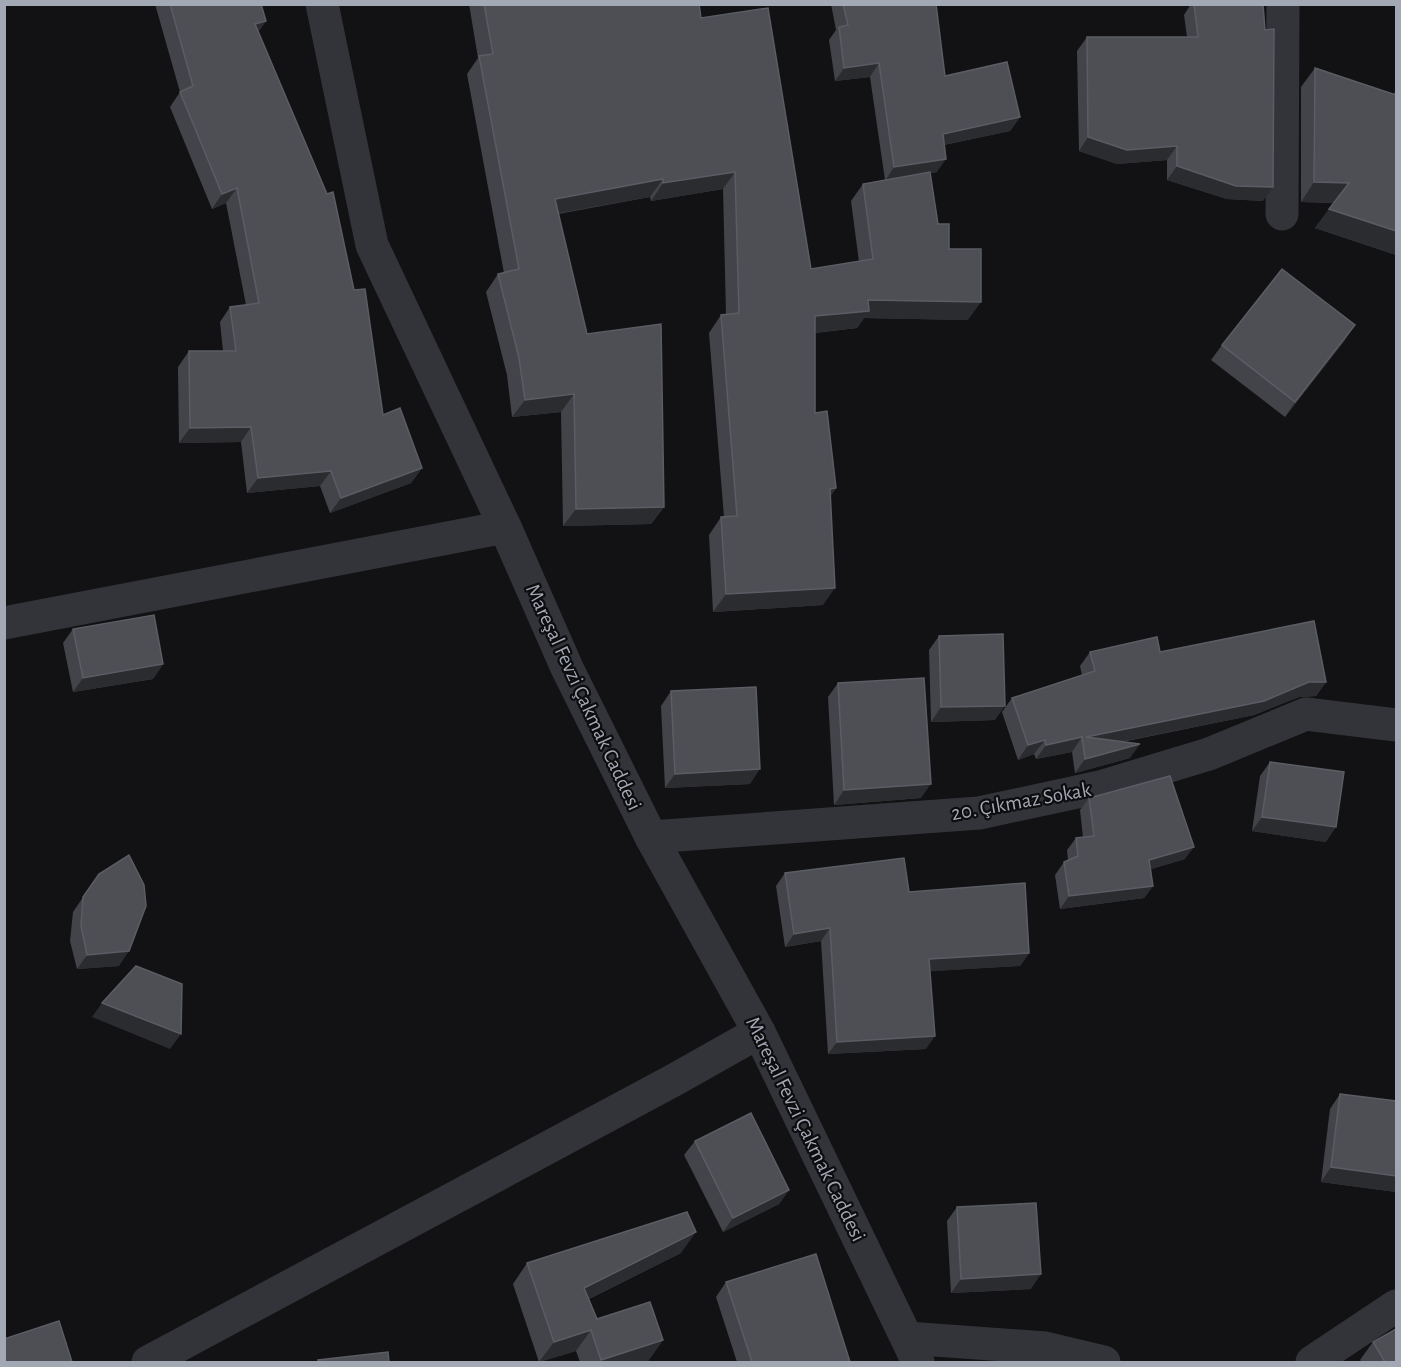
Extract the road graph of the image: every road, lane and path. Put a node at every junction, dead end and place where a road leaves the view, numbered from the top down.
1 (322, 4) edge
2 (1283, 4) edge
3 (1282, 214) dead end
4 (505, 527) junction
5 (4, 623) edge
6 (1396, 726) edge
7 (651, 837) junction
8 (759, 1032) junction
9 (1396, 1306) edge
10 (913, 1350) edge
11 (148, 1362) edge
12 (1104, 1362) edge
13 (1312, 1362) edge

1 - 4 street, Mareşal Fevzi Çakmak Caddesi
2 - 3 street
4 - 5 street
4 - 7 street, Mareşal Fevzi Çakmak Caddesi
6 - 7 street, 20. Çıkmaz Sokak
7 - 8 street, Mareşal Fevzi Çakmak Caddesi
8 - 10 street, Mareşal Fevzi Çakmak Caddesi
8 - 11 street
9 - 13 street
10 - 12 street

